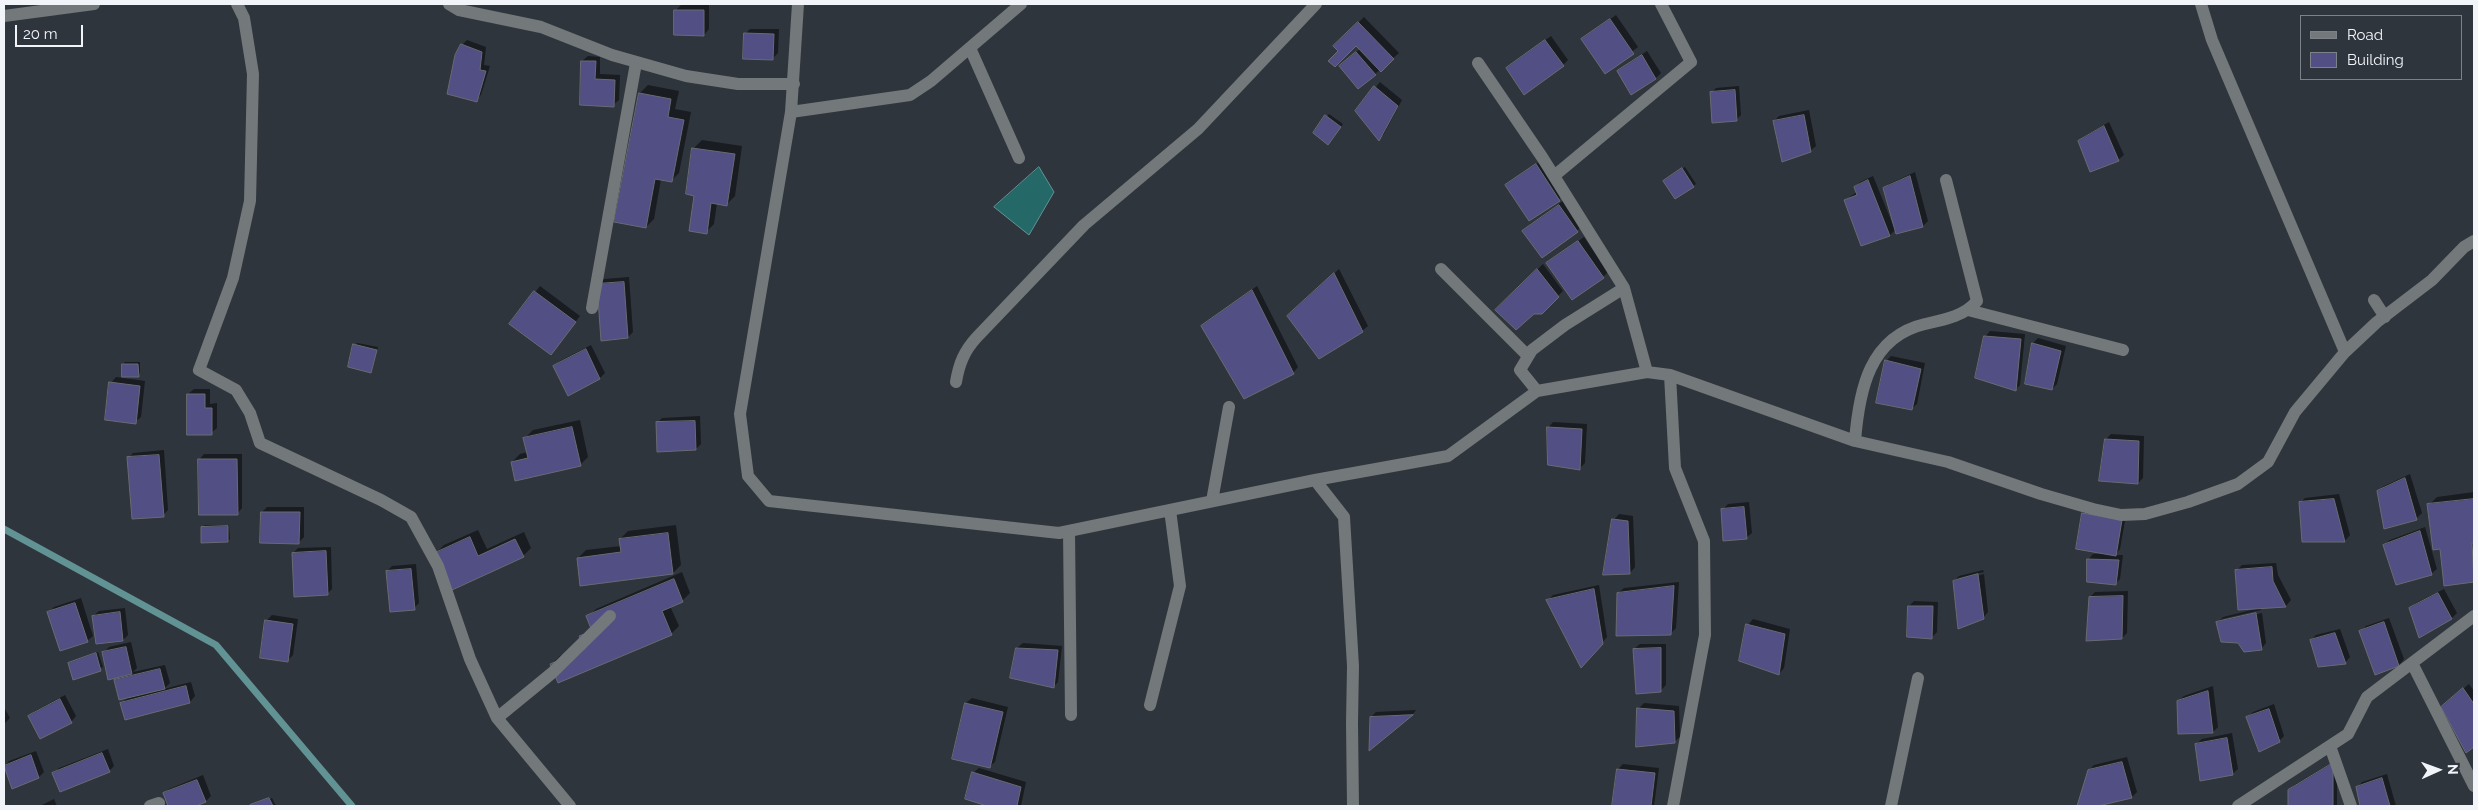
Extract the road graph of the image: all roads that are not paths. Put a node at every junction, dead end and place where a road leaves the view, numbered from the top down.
1 (94, 4) edge
2 (237, 4) edge
3 (449, 4) edge
4 (798, 4) edge
5 (1021, 4) edge
6 (1316, 4) edge
7 (1661, 4) edge
8 (2201, 4) edge
9 (73, 5) edge
10 (4, 16) edge
11 (970, 48) junction
12 (636, 62) junction
13 (1478, 63) dead end
14 (794, 84) junction
15 (791, 112) junction
16 (1019, 158) dead end
17 (1554, 176) junction
18 (1946, 180) dead end
19 (2474, 241) edge
20 (1440, 269) dead end
21 (1624, 288) junction
22 (2374, 300) dead end
23 (592, 308) dead end
24 (1968, 310) junction
25 (2385, 317) junction
26 (2123, 350) dead end
27 (2345, 352) junction
28 (1528, 356) junction
29 (1647, 372) junction
30 (1670, 375) junction
31 (956, 382) dead end
32 (1537, 390) junction
33 (1228, 407) dead end
34 (1855, 441) junction
35 (1315, 480) junction
36 (1212, 501) junction
37 (1170, 510) junction
38 (1069, 531) junction
39 (610, 616) dead end
40 (2474, 616) edge
41 (2412, 663) junction
42 (1918, 678) dead end
43 (1150, 705) dead end
44 (1071, 715) dead end
45 (496, 718) junction
46 (2330, 746) junction
47 (2474, 786) edge
48 (570, 806) edge
49 (1353, 806) edge
50 (1673, 806) edge
51 (1891, 806) edge
52 (2238, 806) edge
53 (2351, 806) edge

1 - 9 street
2 - 45 street
3 - 12 street
4 - 14 street
5 - 11 street
6 - 31 street
7 - 17 street
8 - 27 street
9 - 10 street
11 - 15 street
11 - 16 street
12 - 14 street
12 - 23 street
13 - 17 street
14 - 15 street
15 - 38 street
17 - 21 street
18 - 24 street
19 - 25 street
20 - 28 street
21 - 28 street
21 - 29 street
22 - 25 street
24 - 26 street
24 - 34 street
25 - 27 street
27 - 34 street
28 - 32 street
29 - 30 street
29 - 32 street
30 - 34 street
30 - 50 street
32 - 35 street
33 - 36 street
35 - 36 street
35 - 49 street
36 - 37 street
37 - 38 street
37 - 43 street
38 - 44 street
39 - 45 street
40 - 41 street
41 - 46 street
41 - 47 street
42 - 51 street
45 - 48 street
46 - 52 street
46 - 53 street

